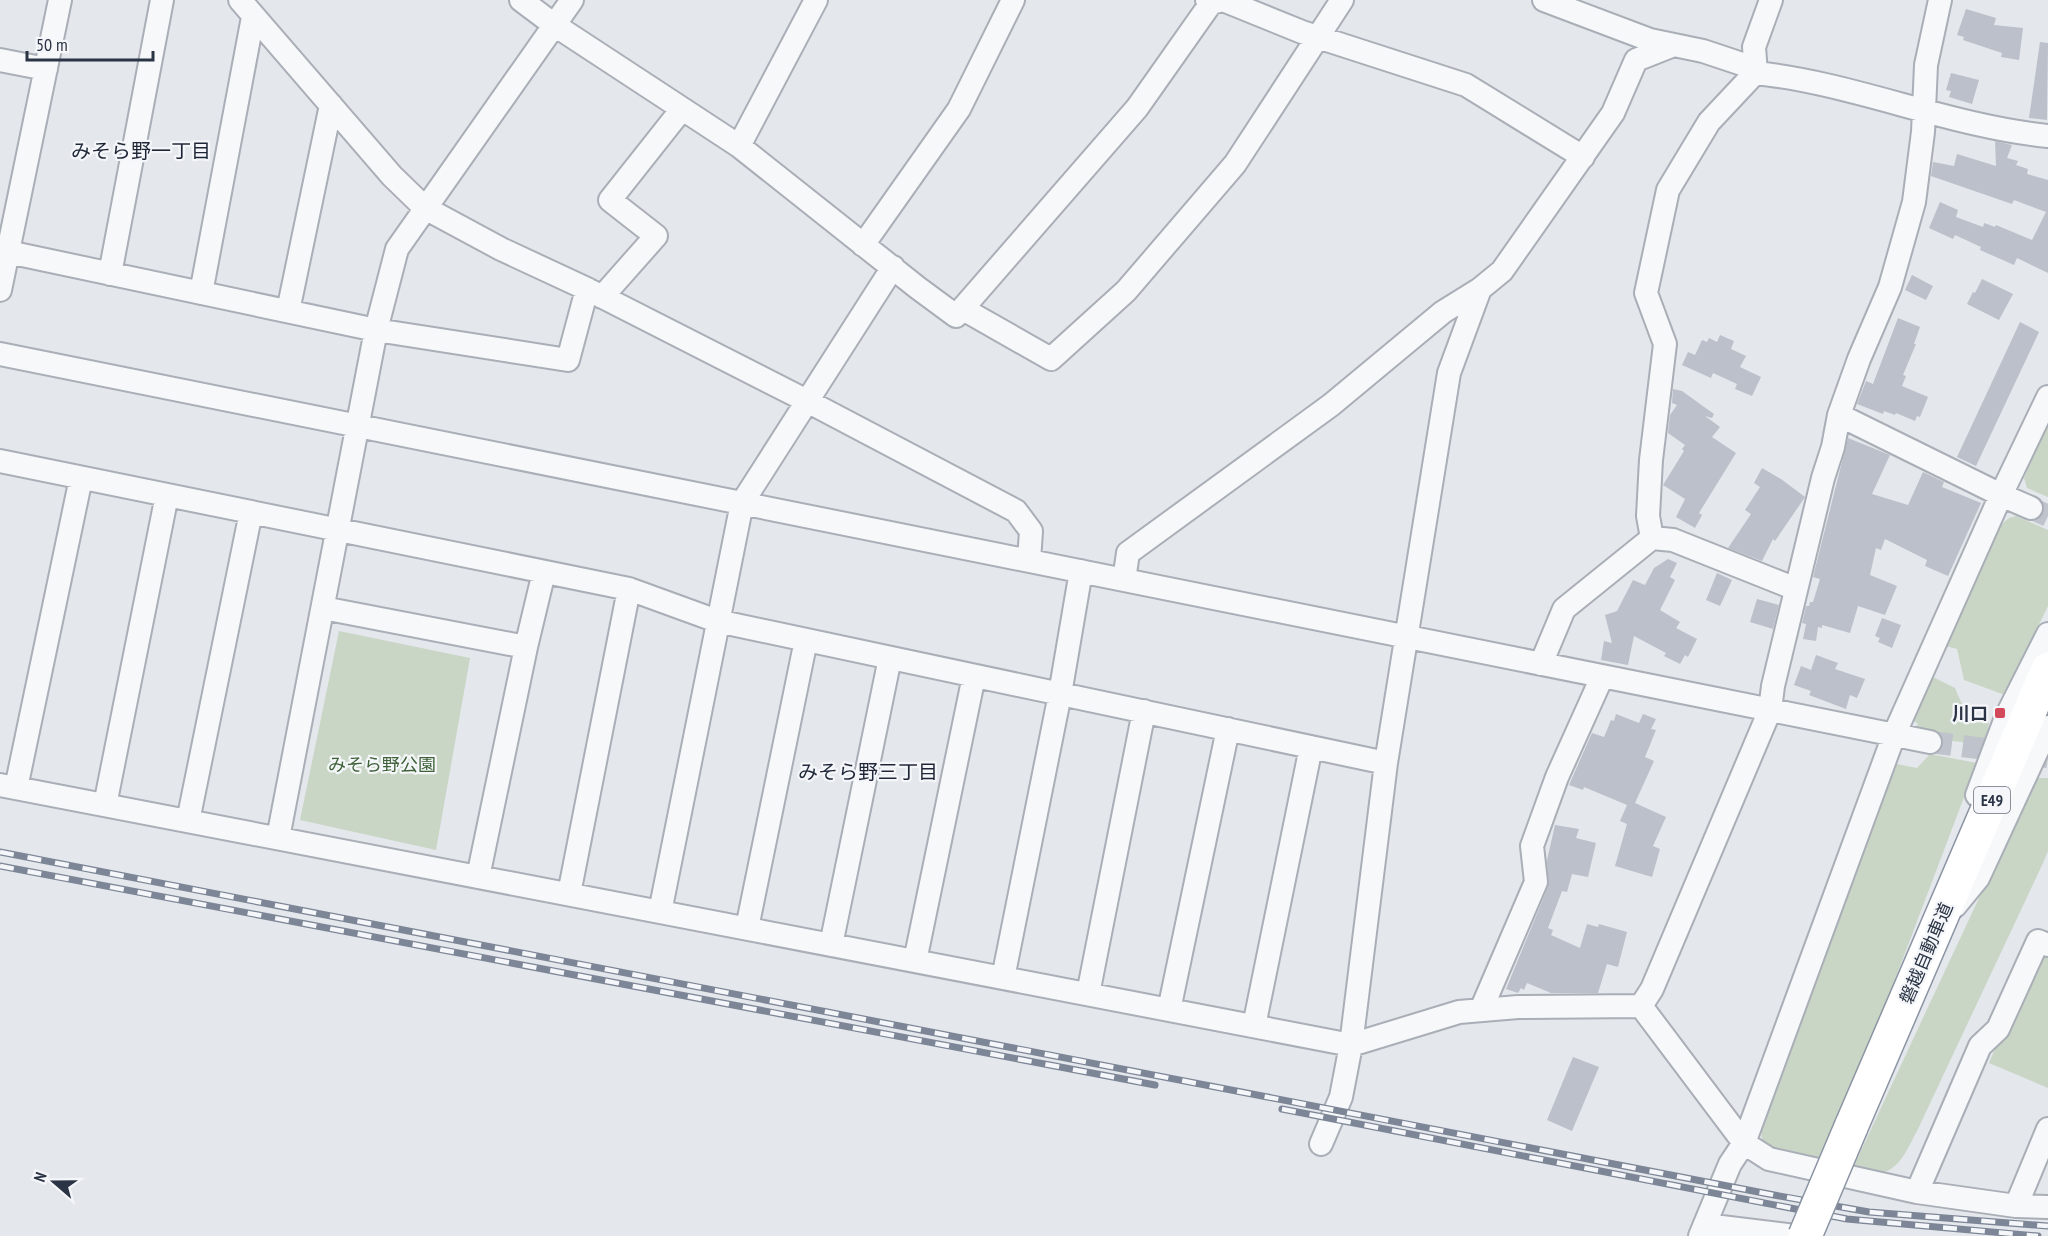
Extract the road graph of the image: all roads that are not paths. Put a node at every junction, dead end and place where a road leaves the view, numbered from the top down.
1 (60, 0) edge
2 (162, 0) edge
3 (521, 0) edge
4 (572, 0) edge
5 (816, 0) edge
6 (1013, 0) edge
7 (1342, 0) edge
8 (1544, 0) edge
9 (1772, 0) edge
10 (1940, 0) edge
11 (1209, 1) edge
12 (246, 8) edge
13 (553, 24) junction
14 (1318, 38) junction
15 (1674, 45) junction
16 (0, 60) edge
17 (46, 69) junction
18 (1755, 73) junction
19 (331, 105) junction
20 (682, 109) junction
21 (1924, 110) junction
22 (2048, 135) edge
23 (739, 146) junction
24 (1582, 157) junction
25 (425, 208) junction
26 (863, 245) junction
27 (8, 252) junction
28 (893, 267) junction
29 (110, 274) junction
30 (1480, 289) junction
31 (0, 290) edge
32 (201, 293) junction
33 (594, 293) junction
34 (963, 309) junction
35 (288, 311) junction
36 (376, 330) junction
37 (0, 354) edge
38 (2048, 397) edge
39 (807, 401) junction
40 (1839, 415) junction
41 (358, 426) junction
42 (0, 461) edge
43 (81, 477) junction
44 (167, 495) junction
45 (2001, 495) junction
46 (742, 503) junction
47 (2031, 508) tunnel mouth
48 (251, 512) junction
49 (338, 530) junction
50 (1652, 538) junction
51 (1029, 560) junction
52 (1081, 571) junction
53 (544, 572) junction
54 (1124, 580) junction
55 (629, 589) junction
56 (1796, 589) junction
57 (323, 608) junction
58 (717, 621) junction
59 (2048, 634) edge
60 (1405, 637) junction
61 (806, 640) junction
62 (526, 647) junction
63 (891, 658) junction
64 (1541, 664) junction
65 (2048, 669) edge
66 (974, 676) junction
67 (1602, 676) junction
68 (1060, 694) junction
69 (1770, 710) junction
70 (1144, 711) junction
71 (2048, 727) edge
72 (1228, 729) junction
73 (1894, 735) junction
74 (1929, 742) tunnel mouth
75 (1311, 747) junction
76 (1386, 763) junction
77 (8, 786) edge
78 (105, 805) junction
79 (188, 821) junction
80 (278, 838) junction
81 (478, 877) junction
82 (569, 894) junction
83 (660, 912) junction
84 (747, 928) junction
85 (1936, 931) junction
86 (831, 945) junction
87 (2048, 945) edge
88 (915, 961) junction
89 (1003, 978) junction
90 (1088, 994) junction
91 (1641, 1005) junction
92 (1169, 1010) junction
93 (1481, 1010) junction
94 (1901, 1011) junction
95 (1254, 1026) junction
96 (1351, 1045) junction
97 (2048, 1129) edge
98 (1744, 1143) junction
99 (1321, 1144) dead end
100 (1917, 1191) junction
101 (2016, 1206) junction
102 (2048, 1207) edge
103 (1703, 1231) edge
104 (1795, 1236) edge
105 (1805, 1236) edge

1 - 17 street
2 - 29 street
3 - 13 street
4 - 13 street
5 - 23 street
6 - 26 street
7 - 14 street
8 - 15 street
9 - 18 street
10 - 21 street
11 - 14 street
11 - 34 street
12 - 19 street
12 - 32 street
13 - 20 street
13 - 25 street
14 - 24 street
14 - 34 street
15 - 18 street
15 - 24 street
16 - 17 street
17 - 27 street
18 - 21 street
18 - 50 street
19 - 25 street
19 - 35 street
20 - 23 street
20 - 33 street
21 - 22 street
21 - 40 street
23 - 26 street
24 - 30 street
25 - 33 street
25 - 36 street
26 - 28 street
27 - 29 street
27 - 31 street
28 - 34 street
28 - 39 street
29 - 32 street
30 - 54 street
30 - 60 street
32 - 35 street
33 - 36 street
33 - 39 street
35 - 36 street
36 - 41 street
37 - 41 street
38 - 45 street
39 - 46 street
39 - 51 street
40 - 45 street
40 - 56 street
41 - 46 street
41 - 49 street
42 - 43 street
43 - 44 street
43 - 77 street
44 - 48 street
44 - 78 street
45 - 47 street
45 - 73 street
46 - 51 street
46 - 58 street
48 - 49 street
48 - 79 street
49 - 53 street
49 - 57 street
50 - 56 street
50 - 64 street
51 - 52 street
52 - 54 street
52 - 68 street
53 - 55 street
53 - 62 street
54 - 60 street
55 - 58 street
55 - 82 street
56 - 69 street
57 - 62 street
57 - 80 street
58 - 61 street
58 - 83 street
59 - 94 street
60 - 64 street
60 - 76 street
61 - 63 street
61 - 84 street
62 - 81 street
63 - 66 street
63 - 86 street
64 - 67 street
65 - 85 highway, 磐越自動車道 / E49
66 - 68 street
66 - 88 street
67 - 69 street
67 - 93 street
68 - 70 street
68 - 89 street
69 - 73 street
69 - 91 street
70 - 72 street
70 - 90 street
71 - 85 street
72 - 75 street
72 - 92 street
73 - 74 street
73 - 98 street
75 - 76 street
75 - 95 street
76 - 96 street
77 - 78 street
78 - 79 street
79 - 80 street
80 - 81 street
81 - 82 street
82 - 83 street
83 - 84 street
84 - 86 street
85 - 94 highway, 磐越自動車道 / E49
86 - 88 street
87 - 100 street
88 - 89 street
89 - 90 street
90 - 92 street
91 - 93 street
91 - 98 street
92 - 95 street
93 - 96 street
94 - 105 highway, 磐越自動車道 / E49, bridge
95 - 96 street
96 - 99 street
97 - 101 street
98 - 100 street
98 - 103 street
100 - 101 street
101 - 102 street
103 - 104 street

